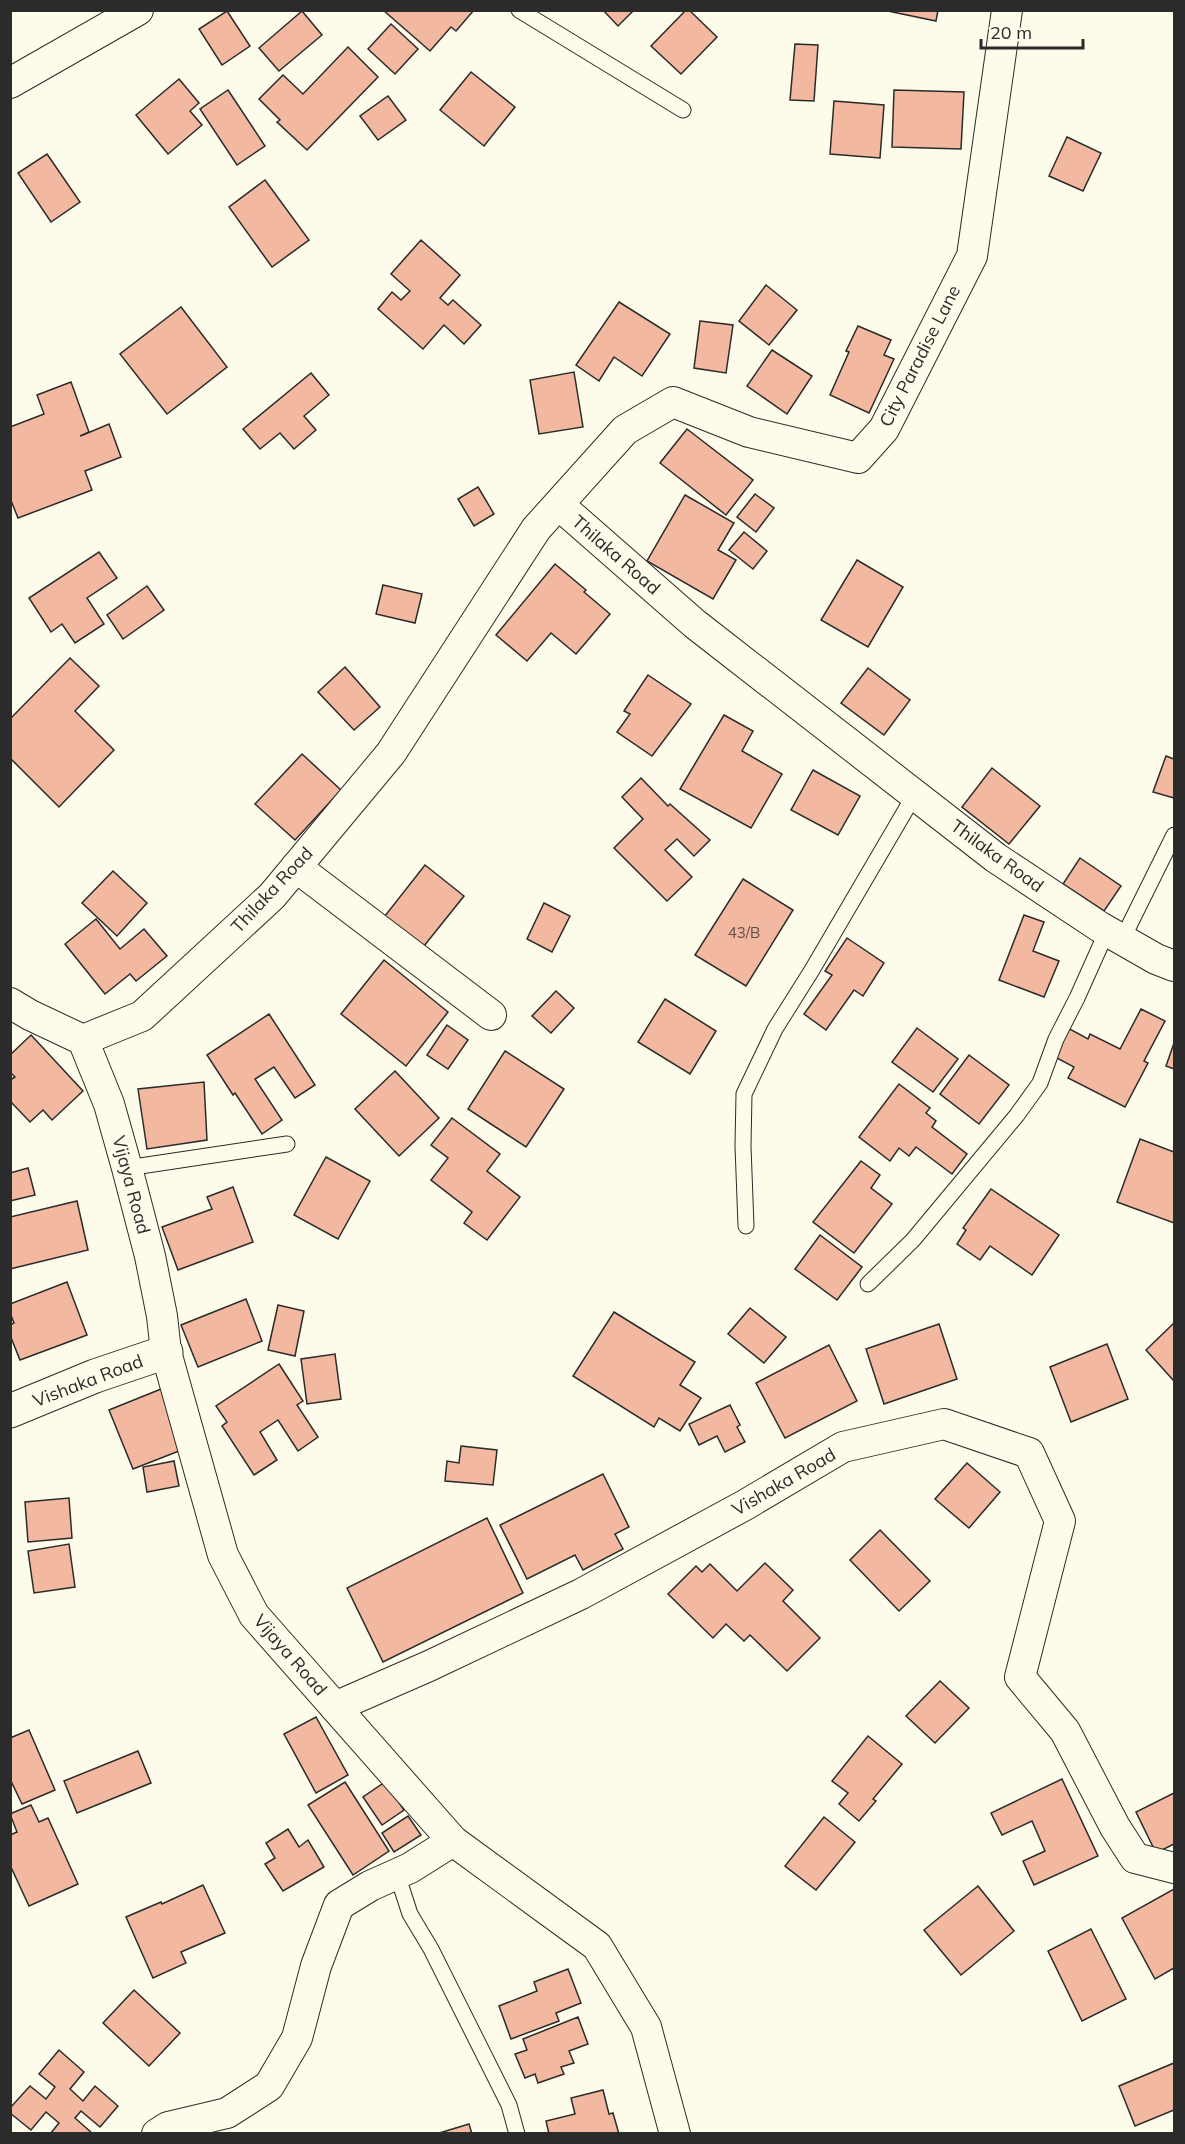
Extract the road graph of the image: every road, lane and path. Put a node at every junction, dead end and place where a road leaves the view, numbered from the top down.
1 (138, 10) edge
2 (519, 10) edge
3 (1007, 10) edge
4 (10, 83) edge
5 (683, 110) dead end
6 (559, 505) junction
7 (915, 794) junction
8 (1174, 835) edge
9 (296, 867) junction
10 (1114, 935) junction
11 (1174, 966) edge
12 (13, 1009) edge
13 (491, 1015) dead end
14 (83, 1040) junction
15 (287, 1144) dead end
16 (127, 1168) junction
17 (746, 1226) dead end
18 (868, 1284) dead end
19 (166, 1352) junction
20 (10, 1411) edge
21 (335, 1707) junction
22 (453, 1841) junction
23 (1174, 1868) edge
24 (397, 1874) junction
25 (157, 2133) edge
26 (517, 2133) edge
27 (675, 2133) edge

1 - 4 street
2 - 5 lane
3 - 6 street, City Paradise Lane
6 - 7 street, Thilaka Road
6 - 9 street, Thilaka Road
7 - 10 street, Thilaka Road
7 - 17 lane
8 - 10 lane
9 - 13 street
9 - 14 street, Thilaka Road
10 - 11 street, Thilaka Road
10 - 18 lane
12 - 14 street
14 - 16 street, Vijaya Road
15 - 16 lane
16 - 19 street, Vijaya Road
19 - 20 street, Vishaka Road
19 - 21 street, Vijaya Road
21 - 22 street, Vijaya Road
21 - 23 street, Vishaka Road
22 - 24 street
22 - 27 street, Vijaya Road
24 - 25 street
24 - 26 lane

